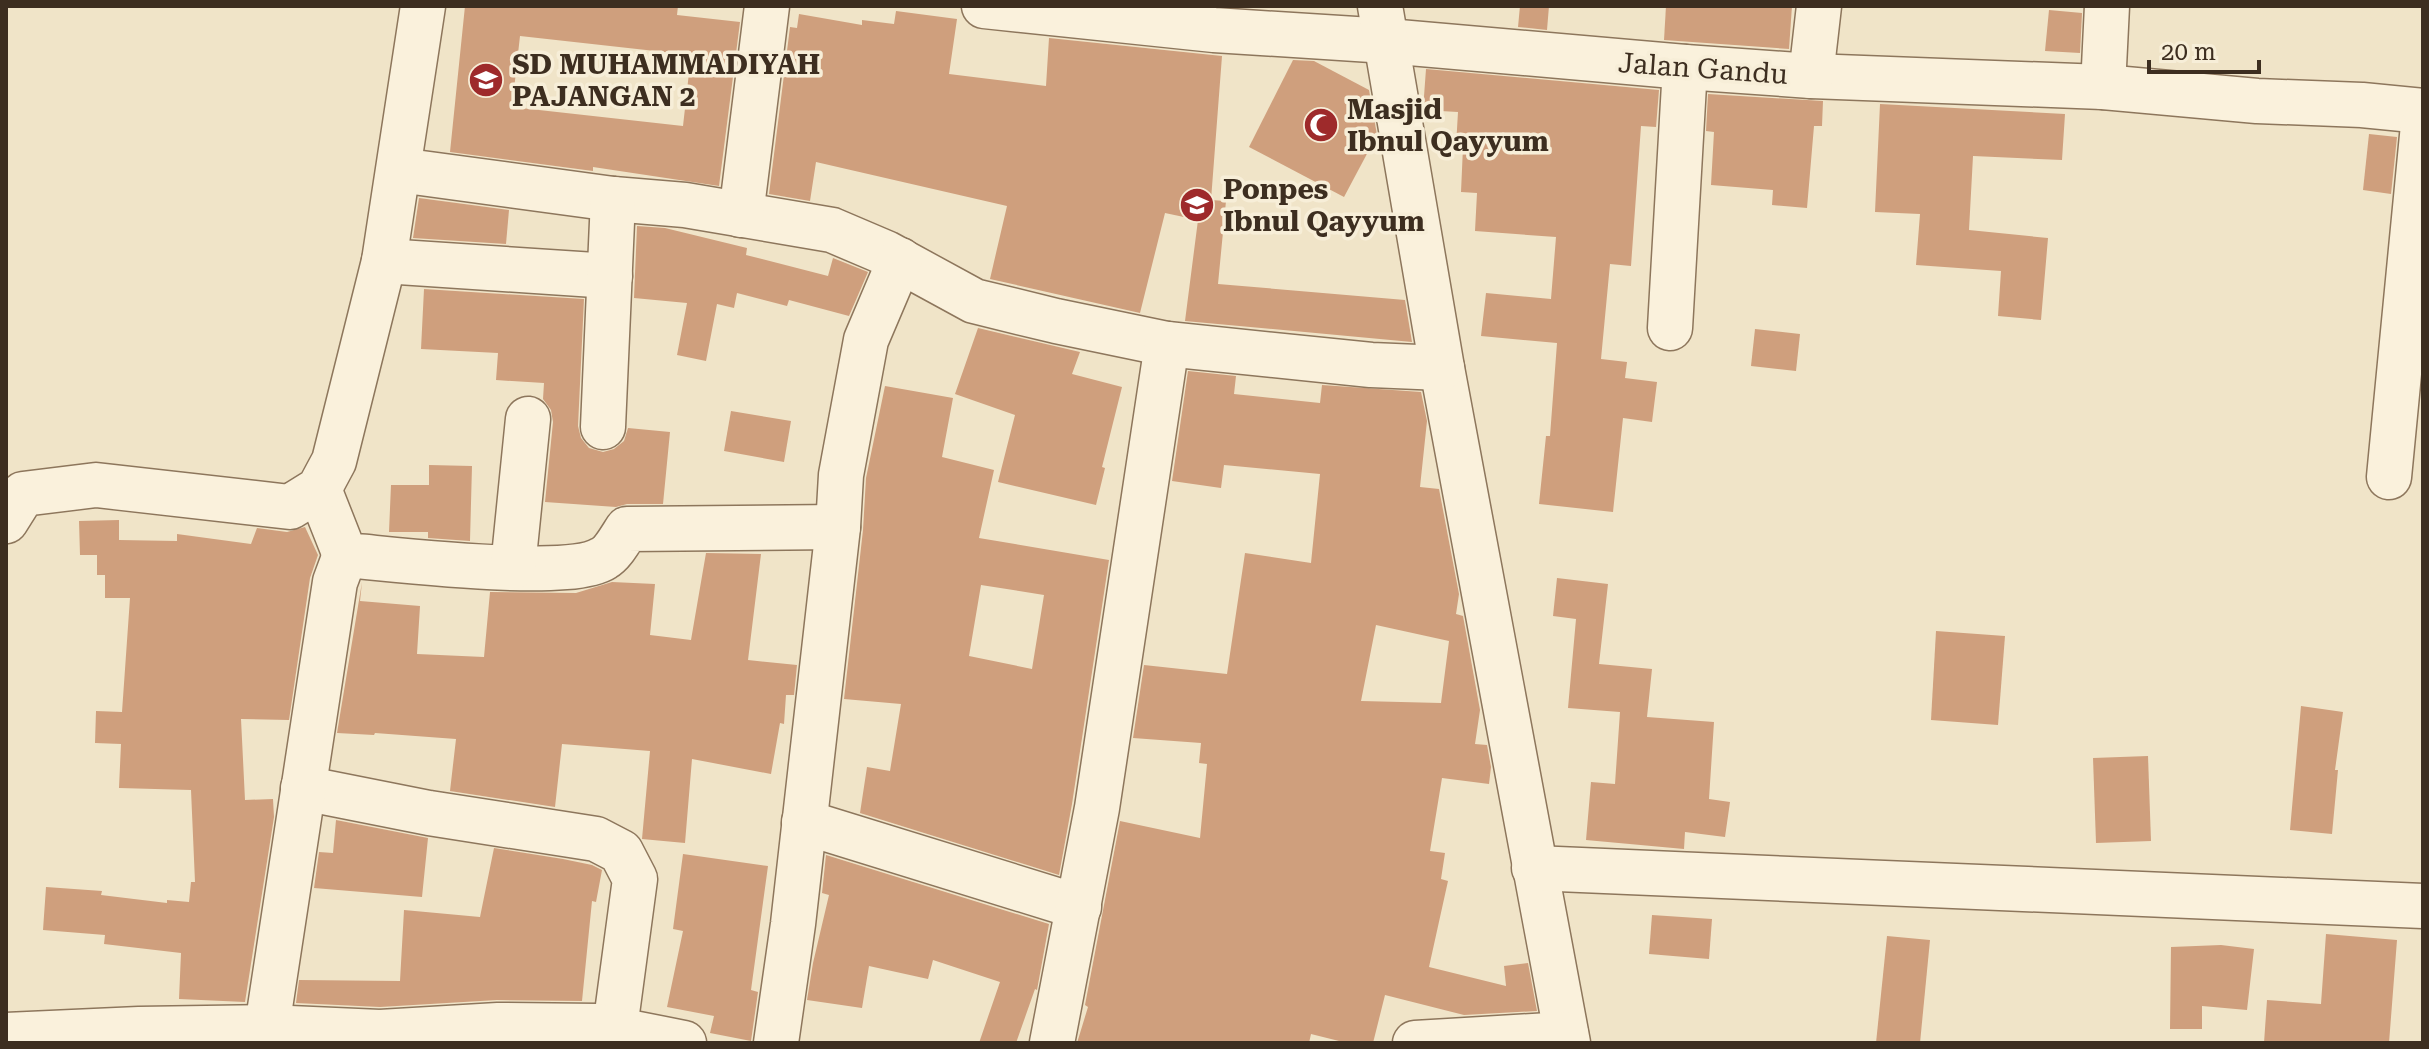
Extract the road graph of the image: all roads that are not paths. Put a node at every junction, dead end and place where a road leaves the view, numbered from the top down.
1 (423, 6) edge
2 (767, 6) edge
3 (984, 6) edge
4 (1819, 6) edge
5 (2107, 6) edge
6 (1217, 18) edge
7 (1384, 24) edge
8 (1685, 67) junction
9 (1811, 76) junction
10 (2103, 87) junction
11 (2423, 111) edge
12 (2423, 125) edge
13 (399, 170) junction
14 (613, 199) junction
15 (741, 215) junction
16 (900, 260) junction
17 (384, 261) junction
18 (610, 276) junction
19 (1670, 328) dead end
20 (1167, 344) junction
21 (1442, 368) junction
22 (528, 419) dead end
23 (603, 427) dead end
24 (2389, 477) dead end
25 (319, 489) junction
26 (6, 521) edge
27 (838, 527) junction
28 (345, 555) junction
29 (513, 567) junction
30 (303, 788) junction
31 (804, 822) junction
32 (1534, 868) junction
33 (2423, 906) edge
34 (1079, 907) junction
35 (267, 1027) junction
36 (6, 1035) edge
37 (614, 1036) edge
38 (1567, 1039) edge
39 (684, 1043) edge
40 (776, 1043) edge
41 (1052, 1043) edge
42 (1415, 1043) edge

1 - 13 street
2 - 15 street
3 - 6 street, Jalan Gandu
4 - 9 street
5 - 10 street
6 - 7 street, Jalan Gandu
7 - 8 street, Jalan Gandu
7 - 21 street
8 - 9 street, Jalan Gandu
8 - 19 street
9 - 10 street, Jalan Gandu
10 - 11 street, Jalan Gandu
12 - 24 street
13 - 14 street
13 - 17 street
14 - 15 street
14 - 18 street
15 - 16 street
16 - 20 street
16 - 27 street
17 - 18 street
17 - 25 street
18 - 23 street
20 - 21 street
20 - 34 street
21 - 32 street
22 - 29 street
25 - 26 street
25 - 28 street
27 - 29 street
27 - 31 street
28 - 29 street
28 - 30 street
30 - 35 street
30 - 37 street
31 - 34 street
31 - 40 street
32 - 33 street
32 - 38 street
34 - 41 street
35 - 36 street
35 - 37 street
37 - 39 street
38 - 42 street

